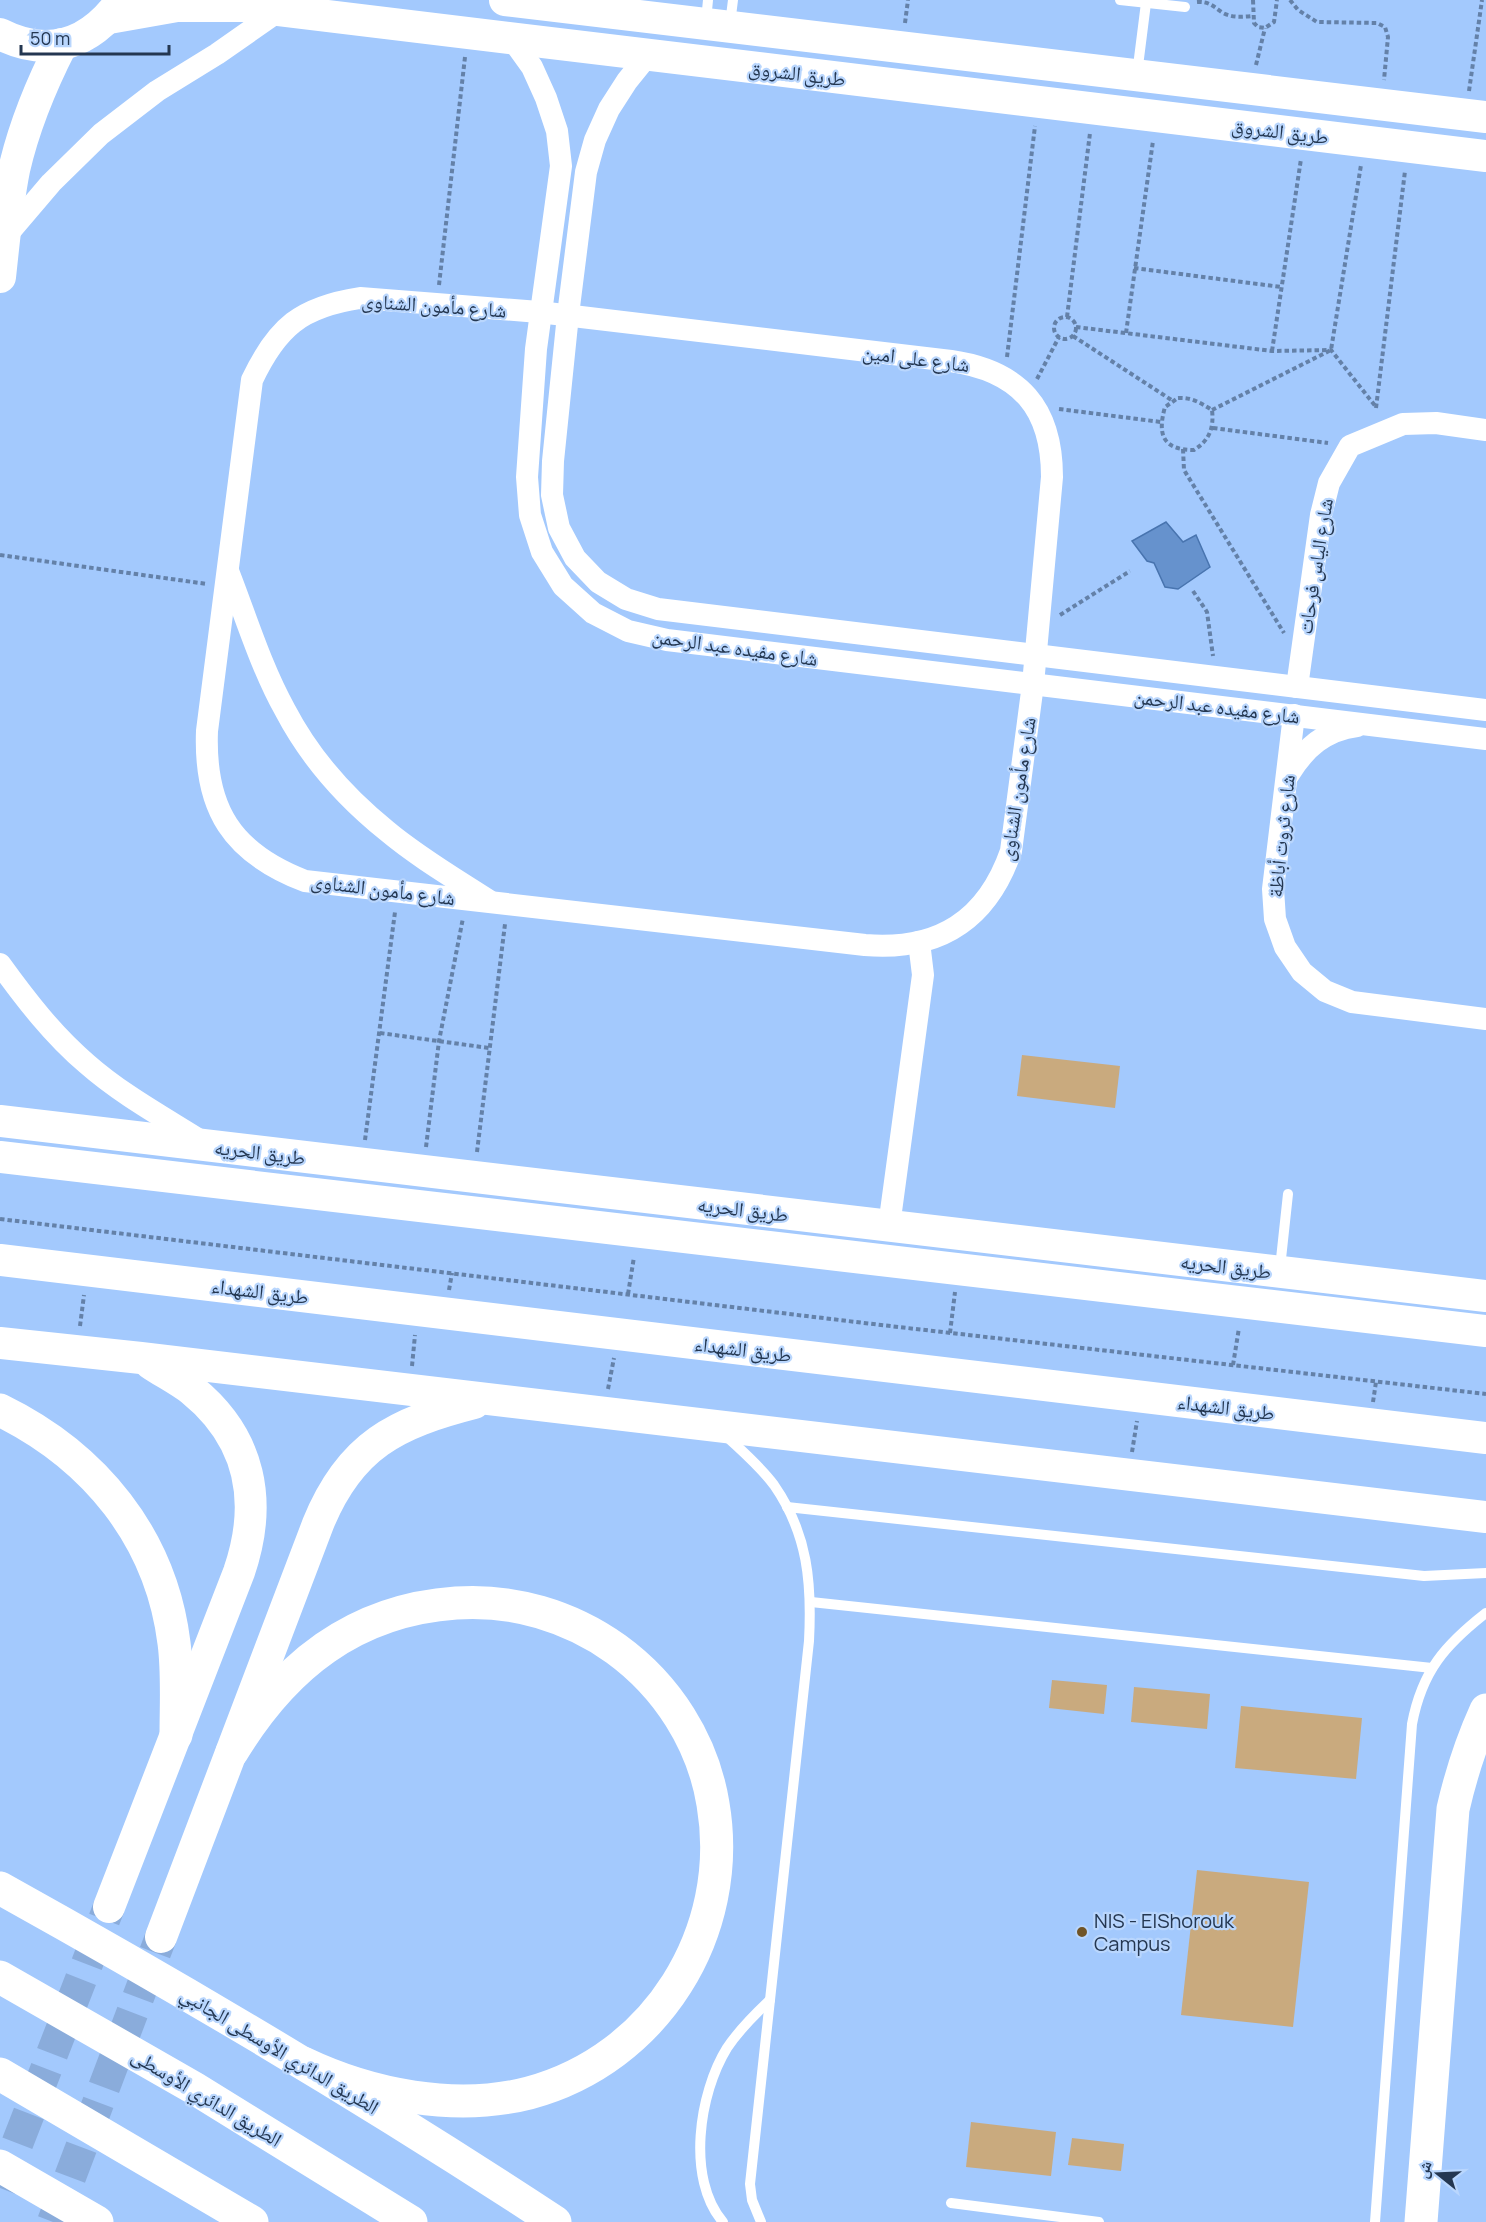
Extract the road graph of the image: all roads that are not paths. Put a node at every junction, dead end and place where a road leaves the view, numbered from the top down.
1 (505, 0) edge
2 (1120, 0) edge
3 (1146, 3) junction
4 (1185, 7) road end
5 (116, 9) edge
6 (280, 10) junction
7 (719, 13) edge
8 (0, 34) edge
9 (511, 38) junction
10 (62, 44) junction
11 (648, 55) junction
12 (1137, 75) junction
13 (1476, 115) edge
14 (1486, 156) edge
15 (5, 237) junction
16 (0, 277) edge
17 (540, 312) junction
18 (568, 315) junction
19 (1486, 430) edge
20 (226, 577) junction
21 (1036, 656) junction
22 (1033, 684) junction
23 (1297, 687) junction
24 (1486, 710) edge
25 (1294, 715) junction
26 (1368, 725) junction
27 (1486, 739) edge
28 (1287, 778) junction
29 (499, 904) junction
30 (919, 942) junction
31 (0, 964) edge
32 (1486, 1019) edge
33 (4, 1119) edge
34 (207, 1146) junction
35 (0, 1157) edge
36 (1288, 1194) dead end
37 (889, 1226) junction
38 (0, 1260) edge
39 (1279, 1272) junction
40 (1486, 1296) edge
41 (1486, 1331) edge
42 (0, 1343) edge
43 (141, 1358) junction
44 (490, 1399) junction
45 (0, 1410) edge
46 (717, 1426) junction
47 (1486, 1438) edge
48 (787, 1507) junction
49 (1486, 1517) edge
50 (1486, 1573) edge
51 (811, 1602) junction
52 (1486, 1613) edge
53 (1432, 1668) junction
54 (1486, 1710) edge
55 (176, 1735) junction
56 (232, 1752) junction
57 (0, 1888) edge
58 (109, 1908) tunnel mouth
59 (161, 1937) tunnel mouth
60 (0, 1977) edge
61 (770, 2001) junction
62 (303, 2063) junction
63 (0, 2074) edge
64 (0, 2166) edge
65 (951, 2203) dead end
66 (97, 2222) edge
67 (252, 2222) edge
68 (411, 2222) edge
69 (555, 2222) edge
70 (723, 2222) edge
71 (761, 2222) edge
72 (1099, 2222) edge
73 (1375, 2222) edge
74 (1421, 2222) edge

1 - 7 street, طريق الشروق
2 - 3 lane
3 - 4 lane
3 - 12 lane
5 - 6 street, طريق الشروق
5 - 10 street
6 - 9 street, طريق الشروق
6 - 15 street
7 - 12 street, طريق الشروق
8 - 10 street
9 - 11 street, طريق الشروق
9 - 17 street, شارع مفيده عبد الرحمن
10 - 15 street
11 - 14 street, طريق الشروق
11 - 18 street, شارع مفيده عبد الرحمن
12 - 13 street, طريق الشروق
15 - 16 street
17 - 18 street, شارع على امين
17 - 20 street, شارع مأمون الشناوى
17 - 22 street, شارع مفيده عبد الرحمن
18 - 21 street, شارع مفيده عبد الرحمن
18 - 21 street, شارع على امين
19 - 23 street, شارع الياس فرحات
20 - 29 street
20 - 29 street, شارع مأمون الشناوى
21 - 22 street, شارع على امين
21 - 23 street, شارع مفيده عبد الرحمن
22 - 25 street, شارع مفيده عبد الرحمن
22 - 30 street, شارع مأمون الشناوى
23 - 24 street, شارع مفيده عبد الرحمن
23 - 25 street
23 - 25 street
25 - 26 street, شارع مفيده عبد الرحمن
25 - 28 street, شارع ثروت أباظة
26 - 27 street, شارع مفيده عبد الرحمن
26 - 28 street
28 - 32 street, شارع ثروت أباظة
29 - 30 street, شارع مأمون الشناوى
30 - 37 street
31 - 34 street
33 - 34 street, طريق الحريه
34 - 37 street, طريق الحريه
35 - 41 street, طريق الحريه
36 - 39 lane
37 - 39 street, طريق الحريه
38 - 47 street, طريق الشهداء
39 - 40 street, طريق الحريه
42 - 43 street
43 - 44 street
43 - 55 street
44 - 46 street
44 - 56 street
45 - 55 highway
46 - 48 lane
46 - 49 street
48 - 50 lane
48 - 51 lane
51 - 53 lane
51 - 61 lane
52 - 53 lane
53 - 73 lane
54 - 74 highway
55 - 58 street
56 - 59 street
56 - 62 highway
57 - 62 highway, الطريق الدائري الأوسطى الجانبي
60 - 68 highway, الطريق الدائري الأوسطى
61 - 70 lane
61 - 71 lane
62 - 69 highway, الطريق الدائري الأوسطى الجانبي
63 - 67 highway
64 - 66 highway
65 - 72 lane

